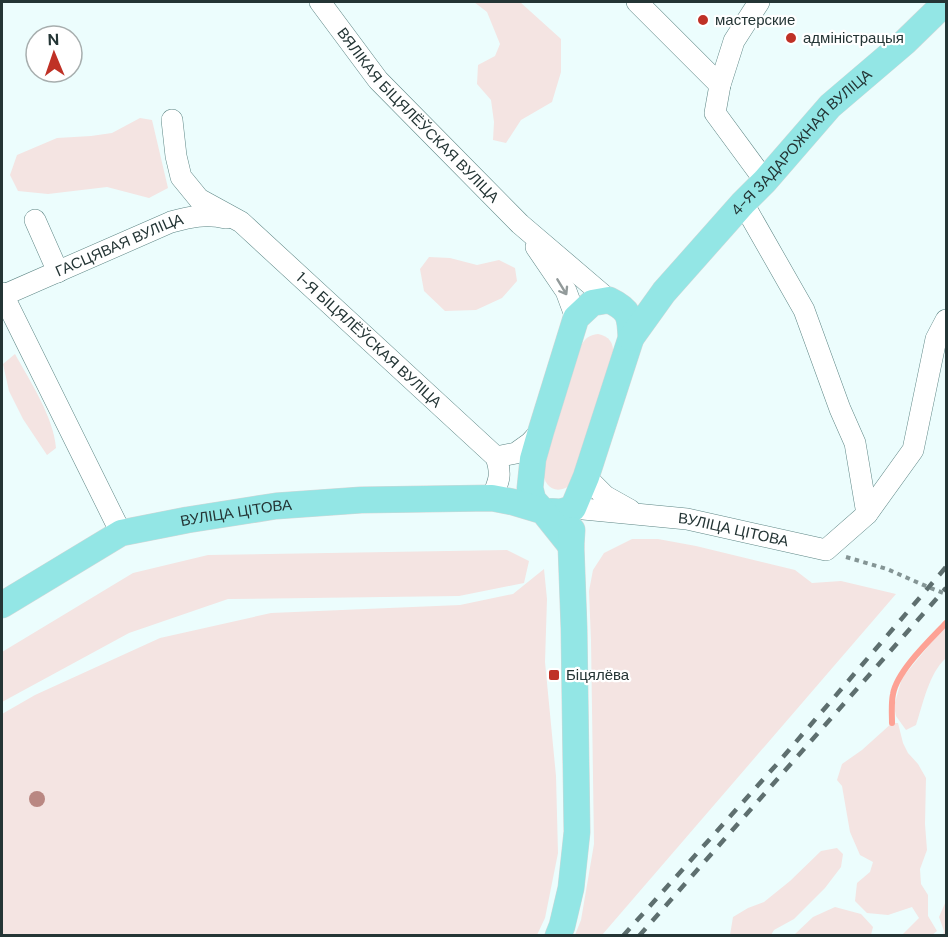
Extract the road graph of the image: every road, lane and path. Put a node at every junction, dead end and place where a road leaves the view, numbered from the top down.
1 (320, 2) edge
2 (637, 2) edge
3 (759, 2) edge
4 (946, 2) edge
5 (720, 85) junction
6 (172, 120) dead end
7 (765, 182) junction
8 (743, 203) junction
9 (35, 220) dead end
10 (241, 222) junction
11 (520, 224) junction
12 (58, 272) junction
13 (664, 292) junction
14 (2, 295) edge
15 (616, 304) junction
16 (576, 318) junction
17 (946, 320) edge
18 (631, 338) junction
19 (541, 431) junction
20 (496, 457) junction
21 (533, 459) junction
22 (586, 477) junction
23 (492, 498) junction
24 (573, 508) junction
25 (543, 511) junction
26 (638, 514) junction
27 (867, 514) junction
28 (121, 533) junction
29 (571, 546) junction
30 (826, 550) junction
31 (946, 594) edge
32 (2, 605) edge
33 (558, 936) edge

1 - 11 street, ВЯЛІКАЯ БІЦЯЛЁЎСКАЯ ВУЛІЦА
2 - 5 street
3 - 5 street
4 - 7 main road, 4-Я ЗАДАРОЖНАЯ ВУЛІЦА
5 - 7 street
6 - 10 street, 1-Я БІЦЯЛЁЎСКАЯ ВУЛІЦА
7 - 8 main road, 4-Я ЗАДАРОЖНАЯ ВУЛІЦА
8 - 13 main road, 4-Я ЗАДАРОЖНАЯ ВУЛІЦА
8 - 27 street
9 - 12 street
10 - 12 street, ГАСЦЯВАЯ ВУЛІЦА
10 - 20 street, 1-Я БІЦЯЛЁЎСКАЯ ВУЛІЦА
11 - 15 street, ВЯЛІКАЯ БІЦЯЛЁЎСКАЯ ВУЛІЦА
11 -> 16 street, ВЯЛІКАЯ БІЦЯЛЁЎСКАЯ ВУЛІЦА
12 - 14 street, ГАСЦЯВАЯ ВУЛІЦА
13 - 15 main road, 4-Я ЗАДАРОЖНАЯ ВУЛІЦА
13 - 18 main road, 4-Я ЗАДАРОЖНАЯ ВУЛІЦА
14 - 28 street
15 - 16 main road, 4-Я ЗАДАРОЖНАЯ ВУЛІЦА
15 - 18 main road
16 - 19 main road
17 - 27 street
18 - 22 main road
19 - 20 street
19 - 21 main road
20 - 23 street
21 - 23 main road
21 - 25 main road
22 - 24 main road
22 - 26 street, ВУЛІЦА ЦІТОВА
23 - 25 main road, ВУЛІЦА ЦІТОВА
23 - 28 main road, ВУЛІЦА ЦІТОВА
24 - 25 main road
24 - 26 street, ВУЛІЦА ЦІТОВА
24 - 29 main road
25 - 29 main road
26 - 30 street, ВУЛІЦА ЦІТОВА
27 - 30 street
28 - 32 main road, ВУЛІЦА ЦІТОВА
29 - 33 main road
30 - 31 path

